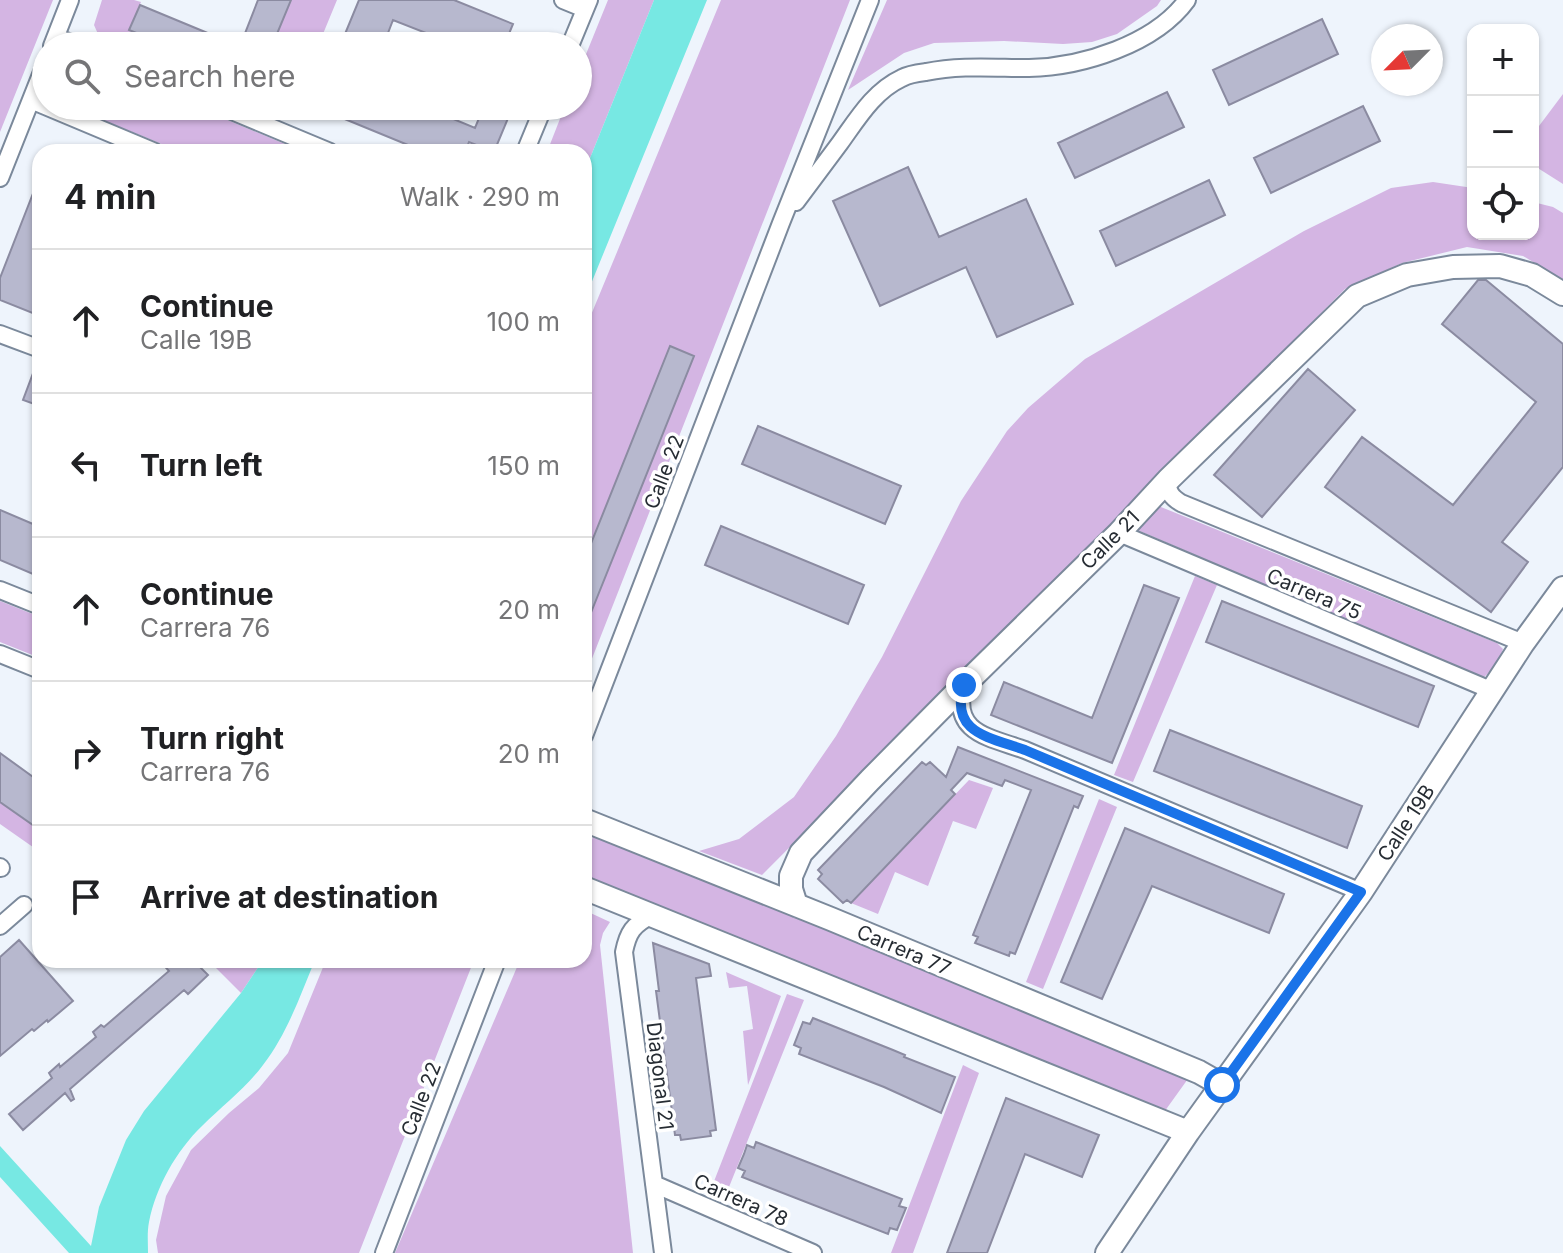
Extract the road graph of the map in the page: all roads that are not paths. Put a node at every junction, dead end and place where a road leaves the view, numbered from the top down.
1 (70, 0) edge
2 (563, 0) edge
3 (870, 0) edge
4 (1187, 0) edge
5 (587, 5) edge
6 (58, 32) edge
7 (576, 32) edge
8 (31, 100) edge
9 (79, 120) edge
10 (253, 120) edge
11 (538, 120) edge
12 (136, 144) edge
13 (311, 144) edge
14 (528, 144) edge
15 (0, 178) edge
16 (781, 223) junction
17 (1563, 294) edge
18 (0, 334) edge
19 (32, 346) edge
20 (1168, 480) junction
21 (1119, 533) junction
22 (1563, 588) edge
23 (0, 590) edge
24 (32, 603) edge
25 (1523, 643) junction
26 (0, 654) edge
27 (32, 667) edge
28 (964, 685) junction
29 (1493, 691) junction
30 (592, 715) edge
31 (592, 823) edge
32 (592, 891) edge
33 (1361, 892) junction
34 (24, 905) dead end
35 (796, 905) junction
36 (652, 915) junction
37 (0, 926) edge
38 (494, 968) edge
39 (1222, 1085) junction
40 (1188, 1132) junction
41 (654, 1184) junction
42 (384, 1253) edge
43 (663, 1253) edge
44 (813, 1253) edge
45 (1107, 1253) edge

1 - 6 street
2 - 5 street
3 - 16 street, Calle 22
4 - 16 street, Calle 22
5 - 7 street
8 - 15 street
9 - 12 street
10 - 13 street
11 - 14 street
16 - 30 street, Calle 22
17 - 20 street, Calle 21
18 - 19 street
20 - 21 street, Calle 21
20 - 25 street, Carrera 75
21 - 28 street, Calle 21
21 - 29 street, Carrera 75
22 - 25 street, Calle 19B
23 - 24 street
25 - 29 street, Calle 19B
26 - 27 street
28 - 33 street
28 - 35 street, Calle 21
29 - 33 street, Calle 19B
31 - 35 street, Carrera 77
32 - 36 street
33 - 39 street, Calle 19B
34 - 37 street
35 - 39 street, Carrera 77
36 - 40 street
36 - 41 street, Diagonal 21
38 - 42 street, Calle 22
39 - 40 street, Calle 19B
40 - 45 street, Calle 19B
41 - 43 street, Diagonal 21
41 - 44 street, Carrera 78

